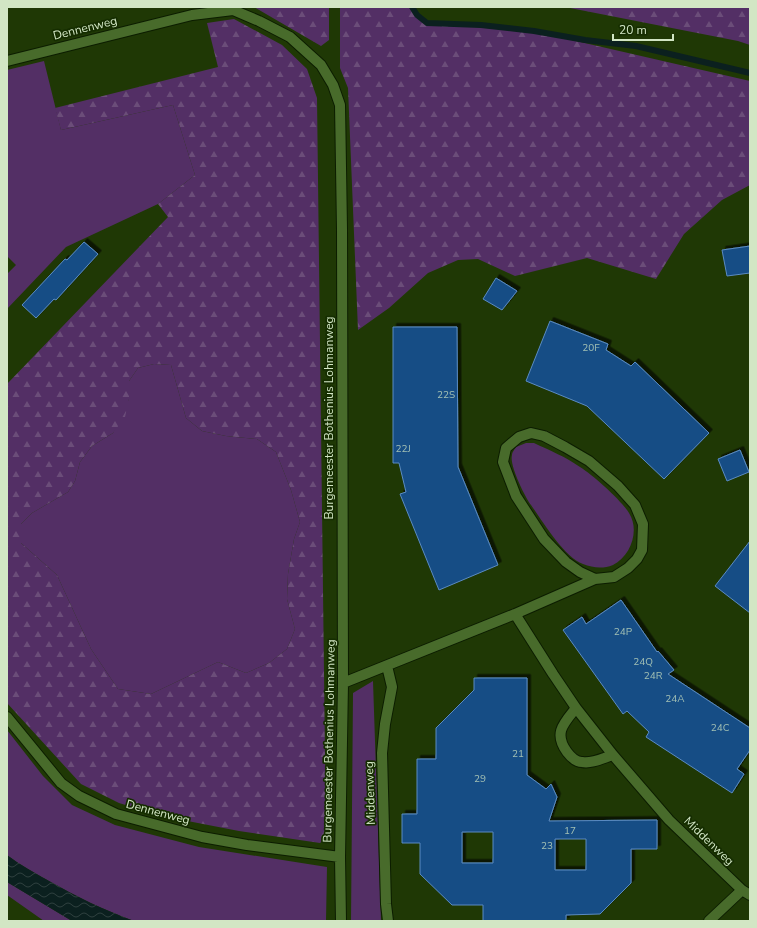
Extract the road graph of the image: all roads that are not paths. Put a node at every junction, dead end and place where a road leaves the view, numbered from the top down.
1 (192, 15) joint
2 (7, 61) edge
3 (595, 579) junction
4 (515, 614) junction
5 (387, 666) junction
6 (343, 683) junction
7 (576, 708) junction
8 (7, 717) edge
9 (612, 754) junction
10 (340, 857) junction
11 (746, 893) edge
12 (341, 921) edge
13 (388, 921) edge
14 (709, 921) edge

1 - 2 street, Dennenweg
1 - 6 street, Burgemeester Bothenius Lohmanweg
3 - 3 street
3 - 4 street
4 - 5 street
4 - 7 street, Middenweg
5 - 6 street
5 - 13 street, Middenweg
6 - 10 street, Burgemeester Bothenius Lohmanweg
7 - 9 street, Middenweg
7 - 9 street
8 - 10 street, Dennenweg
9 - 11 street, Middenweg
10 - 12 street, Burgemeester Bothenius Lohmanweg
11 - 14 street, Middenweg

